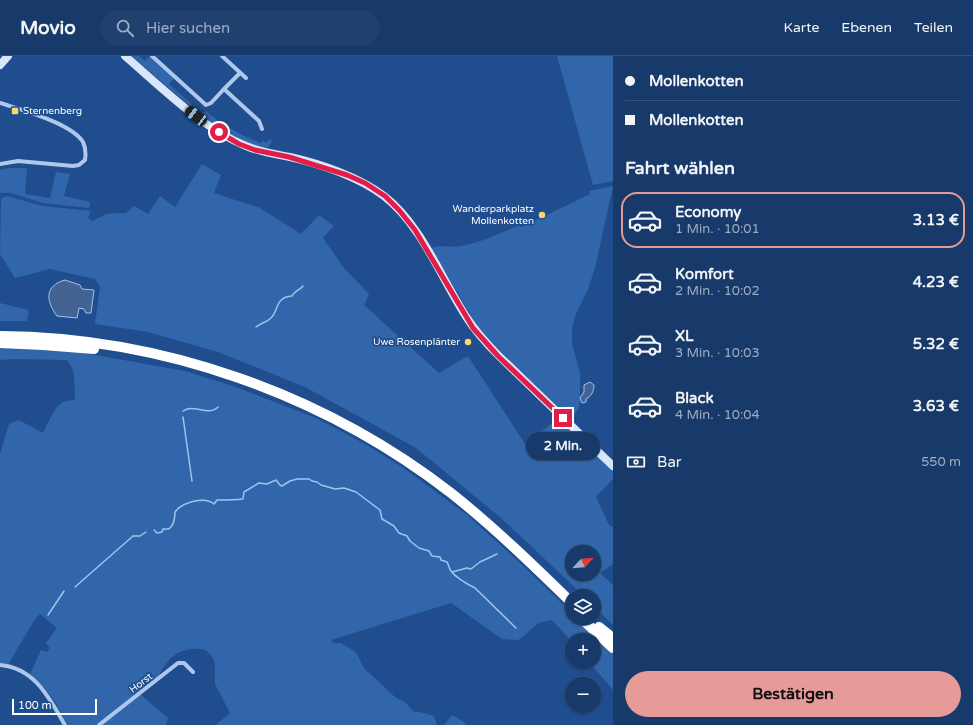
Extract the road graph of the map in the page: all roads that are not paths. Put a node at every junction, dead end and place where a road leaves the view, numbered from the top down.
1 (8, 56) edge
2 (125, 56) edge
3 (152, 56) edge
4 (222, 56) edge
5 (0, 66) edge
6 (240, 73) junction
7 (246, 78) dead end
8 (224, 89) junction
9 (0, 102) edge
10 (262, 129) dead end
11 (0, 164) edge
12 (0, 336) edge
13 (0, 343) edge
14 (613, 466) edge
15 (565, 596) edge
16 (565, 603) edge
17 (588, 625) edge
18 (597, 625) edge
19 (613, 638) edge
20 (613, 648) edge
21 (0, 665) edge
22 (193, 672) dead end
23 (65, 725) edge
24 (98, 725) edge

1 - 5 main road
2 - 14 main road
3 - 8 street
4 - 6 street
6 - 7 street
6 - 8 street
8 - 10 street
9 - 11 street
12 - 15 highway
13 - 16 highway
17 - 20 highway
18 - 19 highway
21 - 23 street
22 - 24 street, Horst

